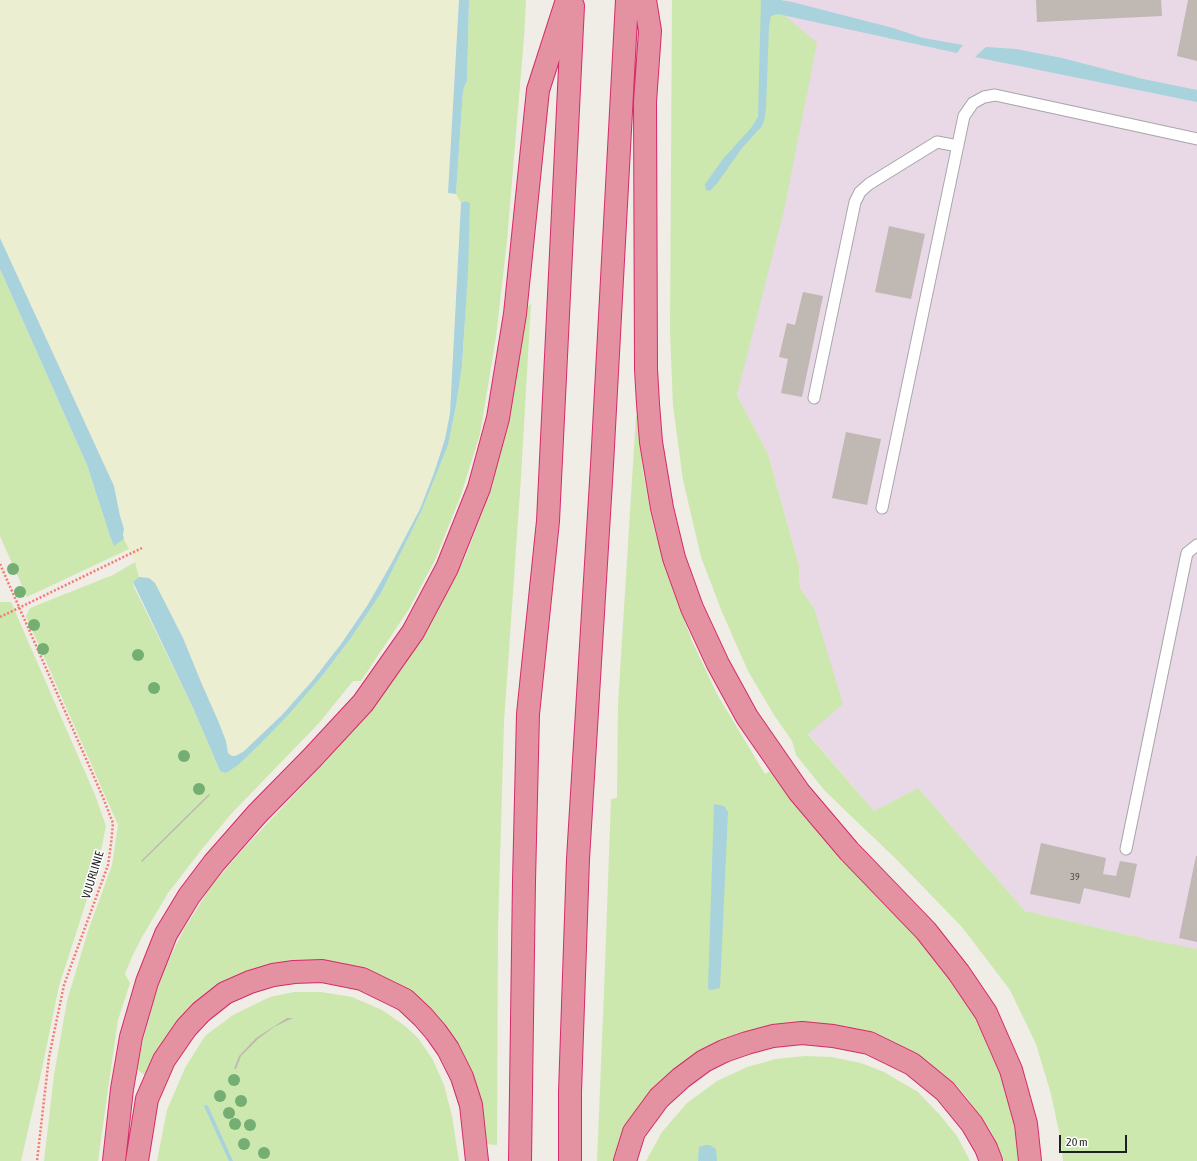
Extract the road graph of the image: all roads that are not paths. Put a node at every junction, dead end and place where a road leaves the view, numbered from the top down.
1 (567, 0) edge
2 (574, 0) edge
3 (627, 0) edge
4 (645, 0) edge
5 (1197, 139) edge
6 (958, 146) junction
7 (814, 398) dead end
8 (882, 508) dead end
9 (1197, 544) edge
10 (1126, 849) dead end
11 (114, 1161) edge
12 (137, 1161) edge
13 (477, 1161) edge
14 (520, 1161) edge
15 (570, 1161) edge
16 (625, 1161) edge
17 (991, 1161) edge
18 (1030, 1161) edge

1 - 11 highway
2 - 14 highway
3 - 15 highway
4 - 18 highway
5 - 6 lane
6 - 7 lane
6 - 8 lane
9 - 10 lane
12 - 13 highway
16 - 17 highway

